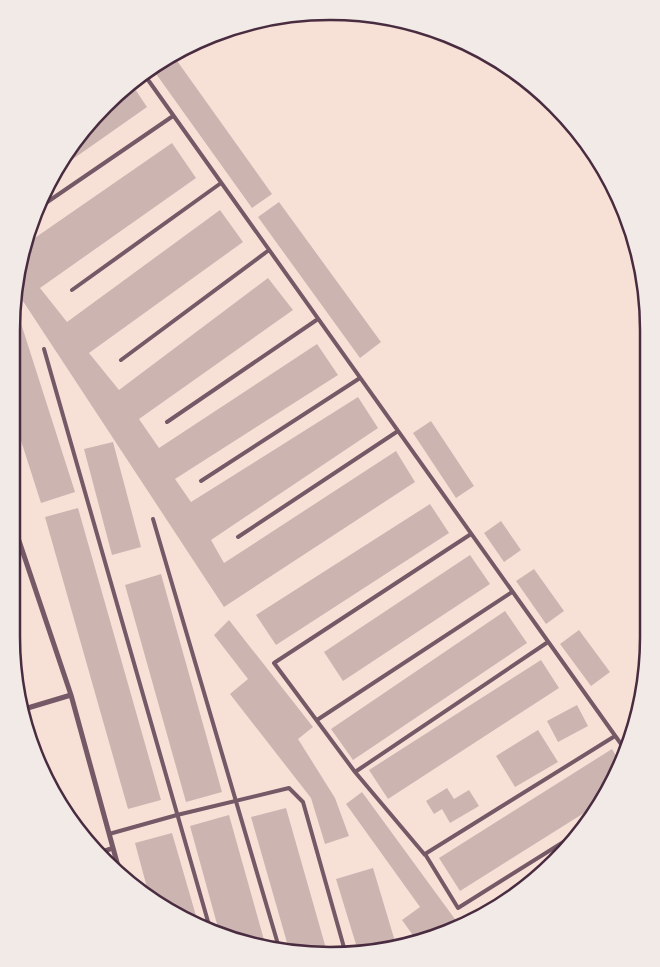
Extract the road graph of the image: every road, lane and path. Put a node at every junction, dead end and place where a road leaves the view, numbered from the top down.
1 (148, 79) edge
2 (173, 116) junction
3 (221, 183) junction
4 (48, 201) edge
5 (269, 250) junction
6 (72, 290) dead end
7 (318, 319) junction
8 (44, 349) dead end
9 (121, 360) dead end
10 (360, 378) junction
11 (167, 422) dead end
12 (398, 431) junction
13 (201, 481) dead end
14 (153, 519) dead end
15 (471, 534) junction
16 (238, 537) dead end
17 (20, 544) edge
18 (512, 592) junction
19 (548, 642) junction
20 (71, 696) junction
21 (29, 708) edge
22 (317, 720) junction
23 (615, 736) junction
24 (621, 744) edge
25 (355, 772) junction
26 (236, 800) junction
27 (177, 815) junction
28 (109, 834) junction
29 (560, 844) edge
30 (113, 848) junction
31 (106, 851) edge
32 (425, 855) junction
33 (117, 861) edge
34 (208, 922) edge
35 (277, 942) edge
36 (345, 946) edge

1 - 2 lane
2 - 3 lane
2 - 4 lane
3 - 5 lane
3 - 6 lane
5 - 7 lane
5 - 9 lane
7 - 10 lane
7 - 11 lane
8 - 27 lane
10 - 12 lane
10 - 13 lane
12 - 15 lane
12 - 16 lane
14 - 26 lane
15 - 18 lane
15 - 22 lane
17 - 20 street
18 - 19 lane
18 - 22 lane
19 - 23 lane
19 - 25 lane
20 - 21 street
20 - 28 street
22 - 25 lane
23 - 24 lane
23 - 32 lane
25 - 32 lane
26 - 27 lane
26 - 35 lane
26 - 36 lane
27 - 28 lane
27 - 34 lane
28 - 30 street
29 - 32 lane
30 - 31 street
30 - 33 street

